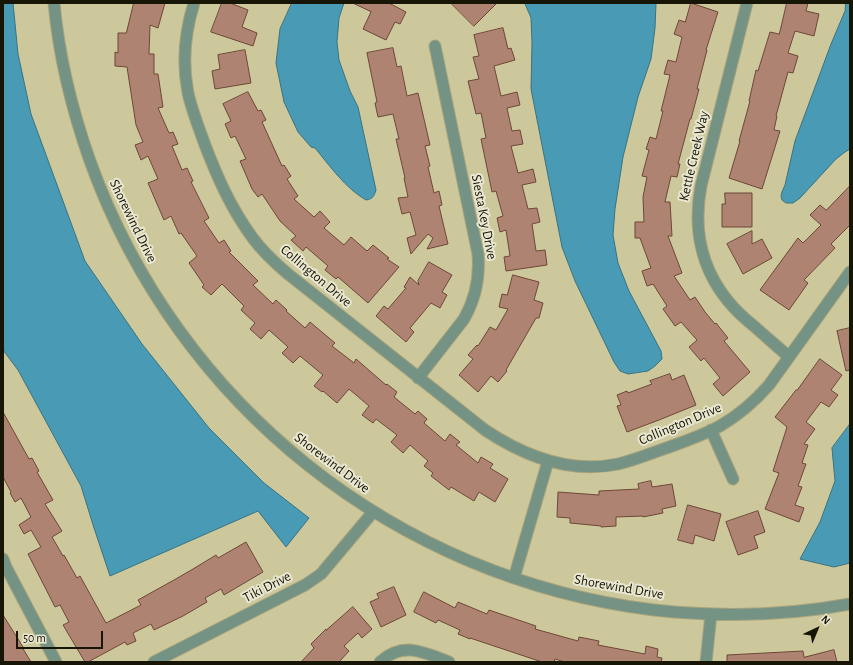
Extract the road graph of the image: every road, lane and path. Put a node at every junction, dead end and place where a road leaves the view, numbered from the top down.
1 (54, 3) edge
2 (194, 3) edge
3 (748, 3) edge
4 (435, 46) dead end
5 (850, 272) edge
6 (846, 284) edge
7 (789, 357) junction
8 (418, 378) junction
9 (711, 430) junction
10 (548, 461) junction
11 (733, 479) dead end
12 (373, 512) junction
13 (3, 559) edge
14 (514, 578) junction
15 (850, 604) edge
16 (711, 614) junction
17 (56, 662) edge
18 (154, 662) edge
19 (380, 662) edge
20 (449, 662) edge
21 (706, 662) edge

1 - 12 street, Shorewind Drive
2 - 8 street, Collington Drive
3 - 7 street, Kettle Creek Way
4 - 8 street, Siesta Key Drive
5 - 6 street, Collington Drive
6 - 7 street, Collington Drive
7 - 9 street, Collington Drive
8 - 10 street, Collington Drive
9 - 10 street, Collington Drive
9 - 11 street
10 - 14 street
12 - 14 street, Shorewind Drive
12 - 18 street, Tiki Drive
13 - 17 street
14 - 16 street, Shorewind Drive
15 - 16 street, Shorewind Drive
16 - 21 street
19 - 20 street

